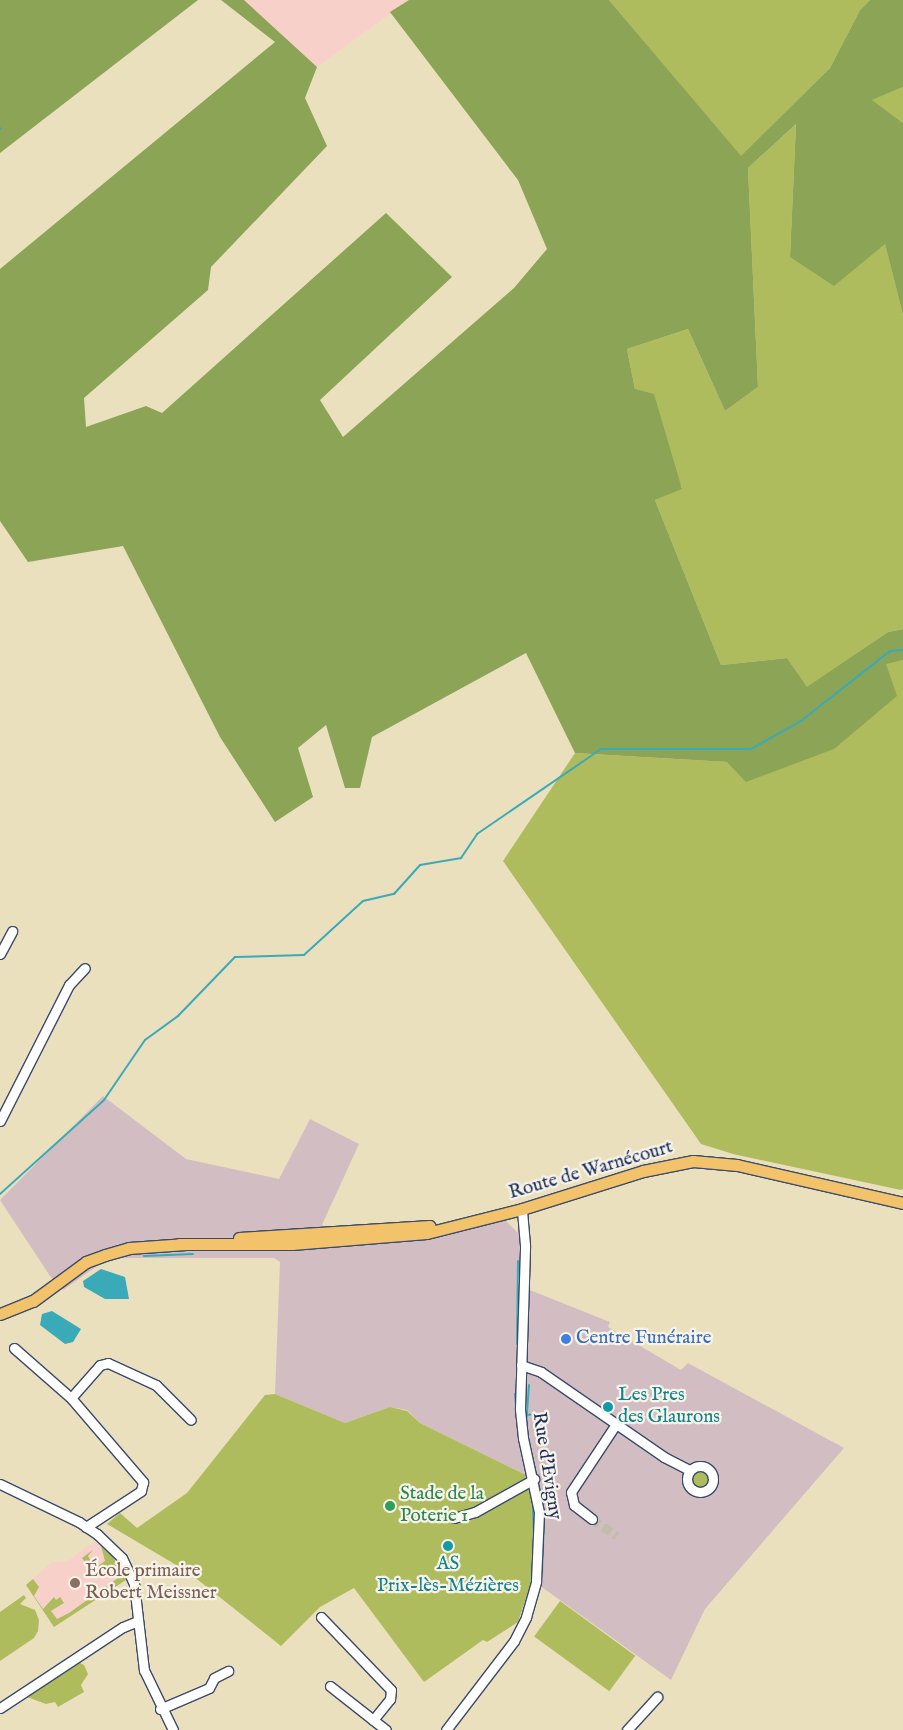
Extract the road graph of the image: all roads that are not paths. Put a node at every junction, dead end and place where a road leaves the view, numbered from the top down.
1 (12, 931) dead end
2 (0, 954) edge
3 (85, 968) dead end
4 (0, 1121) edge
5 (903, 1203) edge
6 (522, 1209) junction
7 (0, 1314) edge
8 (14, 1348) dead end
9 (521, 1365) junction
10 (71, 1398) junction
11 (191, 1420) dead end
12 (616, 1424) junction
13 (690, 1470) dead end
14 (534, 1479) junction
15 (0, 1484) edge
16 (454, 1518) dead end
17 (592, 1519) tunnel mouth
18 (86, 1527) junction
19 (322, 1616) dead end
20 (138, 1621) junction
21 (228, 1671) dead end
22 (330, 1686) dead end
23 (657, 1697) dead end
24 (0, 1708) edge
25 (160, 1709) junction
26 (373, 1720) junction
27 (173, 1730) edge
28 (386, 1730) edge
29 (446, 1730) edge
30 (627, 1730) edge

1 - 2 street
3 - 4 street
5 - 6 main road, Route de Warnécourt
6 - 7 main road, Route de Warnécourt
6 - 9 street, Rue d'Evigny
8 - 10 street
9 - 12 street
9 - 14 street, Rue d'Evigny
10 - 11 street
10 - 18 street
12 - 13 street
12 - 17 street
14 - 16 street
14 - 29 street, Rue d'Evigny
15 - 18 street
18 - 20 street
19 - 26 street
20 - 24 street
20 - 25 street
21 - 25 street
22 - 26 street
23 - 30 street
25 - 27 street
26 - 28 street

